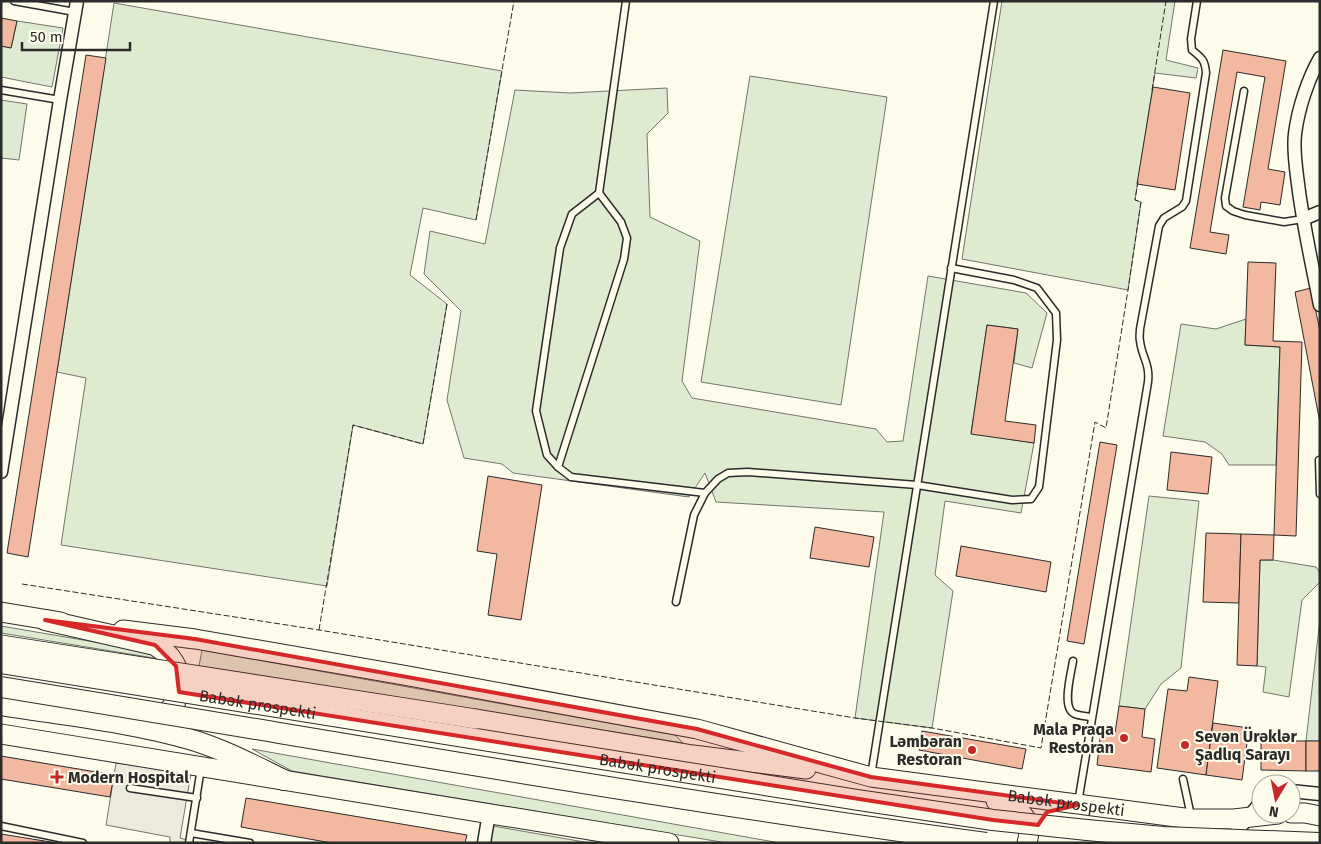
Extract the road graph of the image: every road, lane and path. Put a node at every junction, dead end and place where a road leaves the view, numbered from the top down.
1 (14, 1) edge
2 (626, 1) edge
3 (994, 1) edge
4 (1197, 1) edge
5 (76, 7) edge
6 (1320, 58) edge
7 (1, 90) edge
8 (1244, 91) dead end
9 (60, 100) junction
10 (600, 193) junction
11 (1320, 212) edge
12 (1303, 219) junction
13 (951, 268) junction
14 (1320, 305) edge
15 (1319, 460) edge
16 (558, 467) junction
17 (1, 472) edge
18 (917, 485) junction
19 (705, 493) junction
20 (1320, 494) edge
21 (676, 602) dead end
22 (1, 612) edge
23 (45, 620) junction
24 (1, 645) edge
25 (1073, 661) dead end
26 (1, 663) edge
27 (1, 687) edge
28 (1, 705) edge
29 (1091, 717) junction
30 (125, 725) junction
31 (1, 734) edge
32 (202, 766) junction
33 (871, 777) junction
34 (284, 780) junction
35 (1183, 780) dead end
36 (130, 788) dead end
37 (1301, 792) edge
38 (1320, 794) edge
39 (197, 798) junction
40 (1077, 805) junction
41 (489, 813) junction
42 (1301, 813) edge
43 (1251, 814) edge
44 (1320, 816) edge
45 (1249, 817) junction
46 (1192, 819) junction
47 (1251, 824) edge
48 (1, 826) edge
49 (191, 833) junction
50 (228, 841) edge
51 (84, 843) edge
52 (189, 843) edge
53 (250, 843) edge
54 (484, 843) edge
55 (669, 843) edge
56 (986, 843) edge
57 (1027, 843) edge
58 (1036, 843) edge
59 (1228, 843) edge
60 (1319, 843) edge

1 - 5 lane
2 - 10 lane
3 - 13 lane
4 - 29 lane
5 - 9 street
6 - 12 street
7 - 9 lane
8 - 12 lane
9 - 17 street
10 - 16 lane
10 - 16 lane
11 - 12 street
12 - 14 street
13 - 18 lane
13 - 18 lane
15 - 20 lane
16 - 19 lane
18 - 19 lane
18 - 33 lane
19 - 21 lane
22 - 23 main road, Babək prospekti
23 - 30 main road
23 - 33 main road, Babək prospekti
24 - 33 main road, bridge
25 - 29 lane
26 - 60 main road, Babək prospekti, bridge
27 - 56 main road, Babək prospekti, bridge
28 - 30 main road
29 - 40 lane
30 - 34 main road
31 - 32 main road
32 - 34 main road
32 - 39 lane
33 - 40 main road, Babək prospekti
33 - 57 main road
34 - 41 main road
35 - 46 lane
36 - 39 lane
37 - 38 street
39 - 49 lane
40 - 46 main road, Babək prospekti
40 - 58 main road
41 - 54 street
41 - 55 main road
42 - 44 main road
43 - 45 street
45 - 46 main road, Babək prospekti
45 - 59 street
47 - 59 main road
48 - 51 lane
49 - 50 lane
49 - 52 lane
50 - 53 lane

